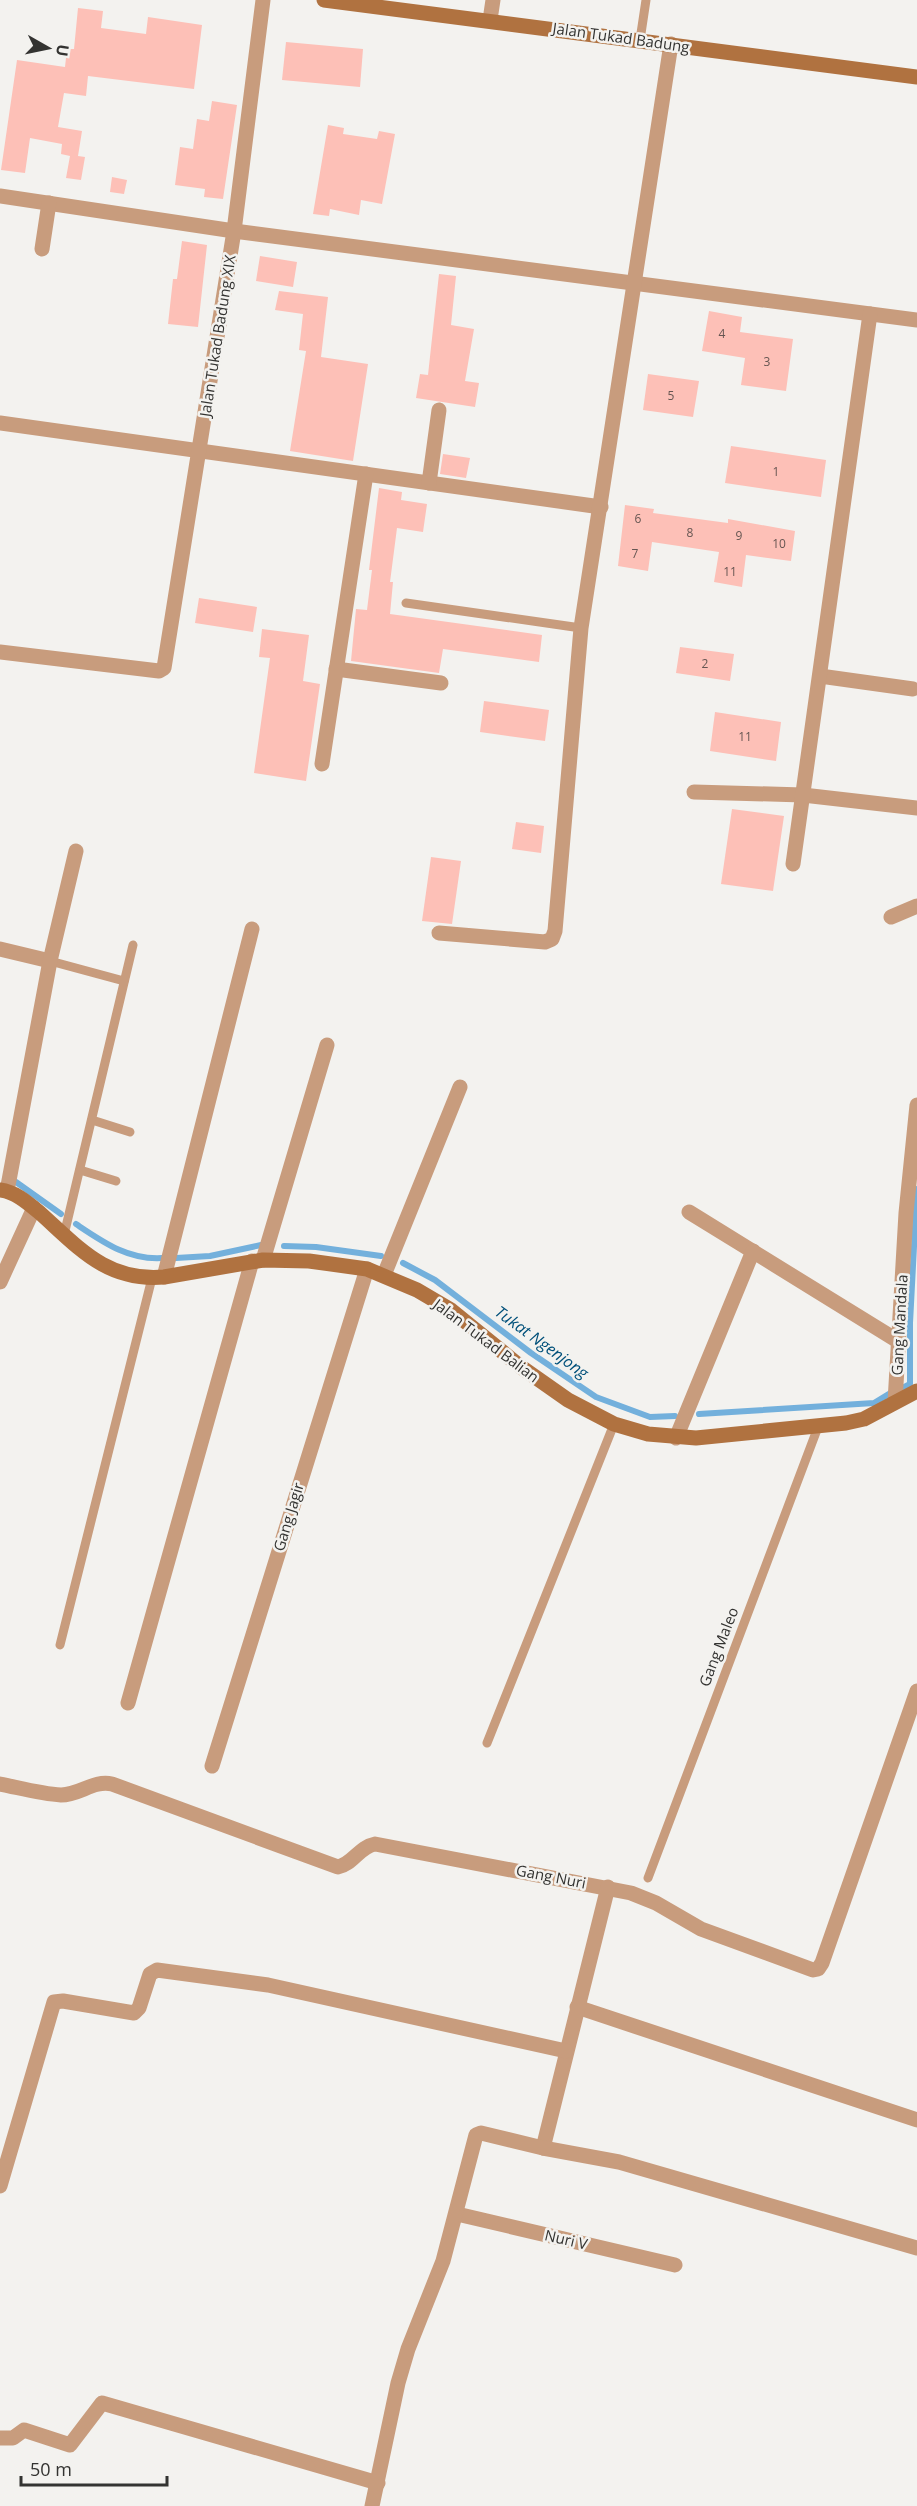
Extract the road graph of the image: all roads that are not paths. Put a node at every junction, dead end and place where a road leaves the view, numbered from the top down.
1 (263, 0) edge
2 (324, 0) edge
3 (493, 0) edge
4 (646, 0) edge
5 (490, 20) junction
6 (640, 40) junction
7 (670, 44) junction
8 (917, 77) edge
9 (0, 196) edge
10 (49, 204) junction
11 (234, 231) junction
12 (42, 249) dead end
13 (635, 283) junction
14 (870, 314) junction
15 (917, 320) edge
16 (439, 410) dead end
17 (0, 423) edge
18 (200, 449) junction
19 (366, 474) junction
20 (429, 483) junction
21 (601, 507) junction
22 (406, 603) dead end
23 (581, 628) junction
24 (0, 652) edge
25 (336, 669) junction
26 (820, 676) junction
27 (441, 683) dead end
28 (914, 689) dead end
29 (322, 764) dead end
30 (694, 792) dead end
31 (802, 795) junction
32 (917, 808) edge
33 (76, 851) dead end
34 (794, 864) dead end
35 (917, 906) edge
36 (891, 916) dead end
37 (252, 929) dead end
38 (439, 933) dead end
39 (133, 945) dead end
40 (0, 949) edge
41 (50, 961) junction
42 (124, 981) junction
43 (327, 1045) dead end
44 (460, 1087) dead end
45 (917, 1105) edge
46 (92, 1120) junction
47 (130, 1132) dead end
48 (80, 1170) junction
49 (116, 1180) dead end
50 (4, 1190) edge
51 (34, 1208) junction
52 (689, 1212) dead end
53 (64, 1235) junction
54 (753, 1251) junction
55 (257, 1260) junction
56 (362, 1268) junction
57 (384, 1275) junction
58 (158, 1278) junction
59 (0, 1282) edge
60 (898, 1341) junction
61 (917, 1391) edge
62 (895, 1402) junction
63 (614, 1424) junction
64 (818, 1427) junction
65 (676, 1438) junction
66 (270, 1543) dead end
67 (60, 1645) dead end
68 (917, 1691) edge
69 (128, 1703) dead end
70 (487, 1743) dead end
71 (212, 1766) dead end
72 (0, 1784) edge
73 (648, 1878) dead end
74 (608, 1887) junction
75 (577, 2007) junction
76 (566, 2051) junction
77 (917, 2120) edge
78 (543, 2148) junction
79 (0, 2186) edge
80 (457, 2214) junction
81 (917, 2248) edge
82 (675, 2265) dead end
83 (0, 2438) edge
84 (378, 2483) junction
85 (372, 2506) edge

1 - 11 street, Jalan Tukad Badung XIX
2 - 5 street, Jalan Tukad Badung
3 - 5 street
4 - 6 lane
5 - 6 street, Jalan Tukad Badung
6 - 7 street, Jalan Tukad Badung
7 - 8 street, Jalan Tukad Badung
7 - 13 street
9 - 10 street
10 - 11 street
10 - 12 street
11 - 13 street
11 - 18 street, Jalan Tukad Badung XIX
13 - 14 street
13 - 21 street
14 - 15 street
14 - 26 street
16 - 20 street
17 - 18 street
18 - 19 street
18 - 24 street, Jalan Tukad Badung XIX
19 - 20 street
19 - 25 street
20 - 21 street
21 - 23 street
22 - 23 lane
23 - 38 street
25 - 27 street
25 - 29 street
26 - 28 street
26 - 31 street
30 - 31 street
31 - 32 street
31 - 34 street
33 - 41 street
35 - 36 street
37 - 58 street
39 - 42 lane
40 - 41 street
41 - 42 lane
41 - 50 street
42 - 46 lane
43 - 55 street
44 - 57 street
45 - 60 street, Gang Mandala
46 - 47 lane
46 - 48 lane
48 - 49 lane
48 - 53 lane
50 - 51 street, Jalan Tukad Balian
51 - 53 street, Jalan Tukad Balian
51 - 59 street
52 - 54 street
53 - 58 street, Jalan Tukad Balian
54 - 60 street
54 - 65 street
55 - 56 street, Jalan Tukad Balian
55 - 58 street, Jalan Tukad Balian
55 - 69 street
56 - 57 street, Jalan Tukad Balian
56 - 66 street, Gang Jagir
56 - 71 street, Gang Jagir
57 - 63 street, Jalan Tukad Balian
58 - 67 lane
60 - 62 street, Gang Mandala
61 - 62 street, Jalan Tukad Balian
62 - 64 street, Jalan Tukad Balian
63 - 65 street, Jalan Tukad Balian
63 - 70 lane
64 - 65 street, Jalan Tukad Balian
64 - 73 lane, Gang Maleo
68 - 74 street, Gang Nuri
72 - 74 street, Gang Nuri
74 - 75 street
75 - 76 street
75 - 77 street
76 - 78 street
76 - 79 street
78 - 80 street
78 - 81 street
80 - 82 street, Nuri V
80 - 84 street
83 - 84 street
84 - 85 street

